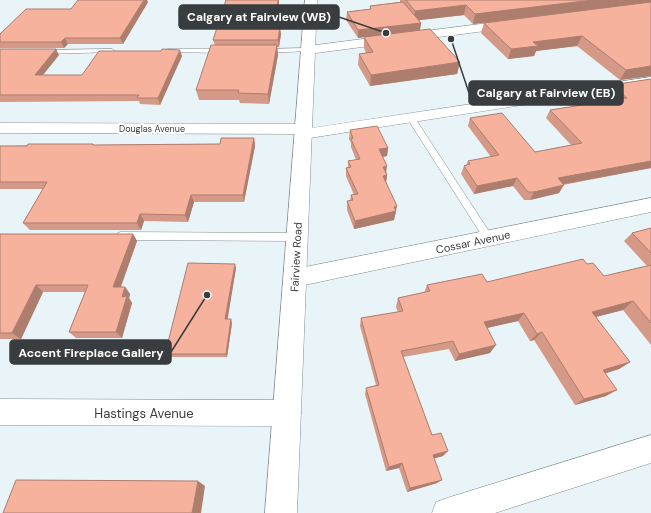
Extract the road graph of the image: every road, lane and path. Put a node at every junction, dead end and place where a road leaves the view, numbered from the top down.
1 (311, 0) edge
2 (525, 22) edge
3 (308, 50) junction
4 (159, 51) edge
5 (231, 51) edge
6 (255, 51) edge
7 (40, 52) edge
8 (120, 52) edge
9 (651, 81) edge
10 (411, 118) junction
11 (0, 128) edge
12 (303, 132) junction
13 (651, 205) edge
14 (110, 236) edge
15 (297, 237) junction
16 (489, 238) junction
17 (295, 278) junction
18 (0, 412) edge
19 (288, 413) junction
20 (651, 449) edge
21 (281, 513) edge
22 (447, 513) edge

1 - 3 main road, Fairview Road
2 - 3 street
3 - 6 lane
3 - 12 main road, Fairview Road
4 - 5 lane
7 - 8 lane
9 - 10 street, Douglas Avenue
10 - 12 street, Douglas Avenue
10 - 16 lane
11 - 12 street, Douglas Avenue
12 - 15 main road, Fairview Road
13 - 16 street, Cossar Avenue
14 - 15 lane
15 - 17 main road, Fairview Road
16 - 17 street, Cossar Avenue
17 - 19 main road, Fairview Road
18 - 19 street, Hastings Avenue
19 - 21 main road, Fairview Road
20 - 22 street

